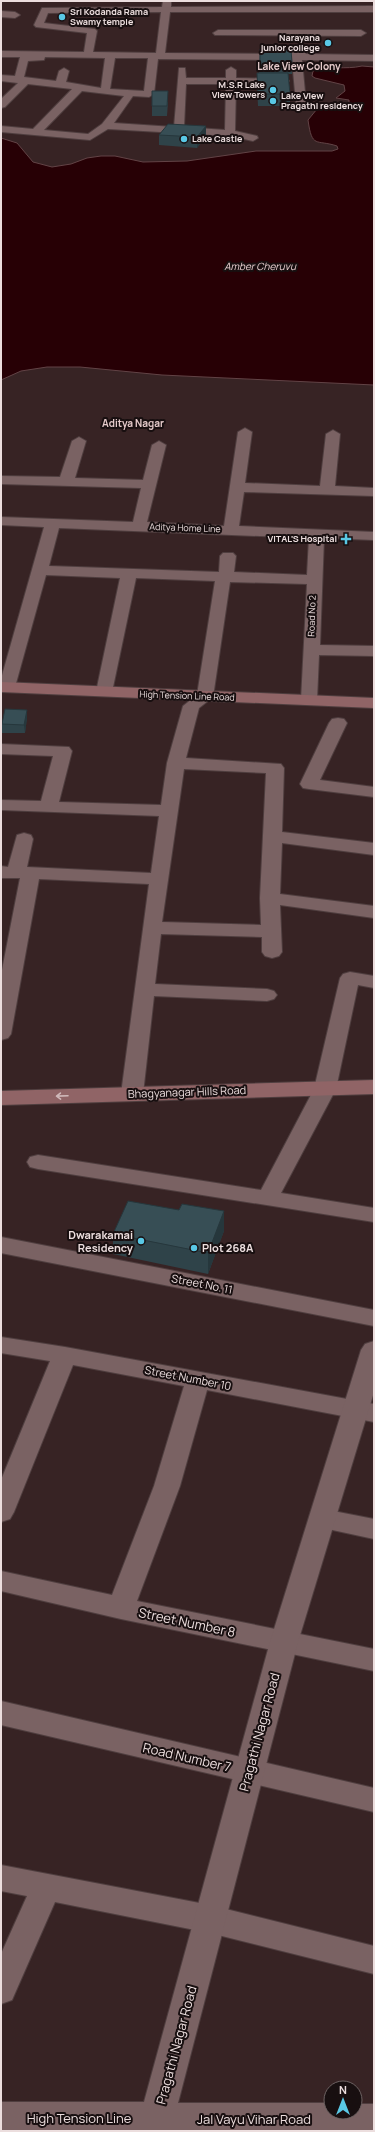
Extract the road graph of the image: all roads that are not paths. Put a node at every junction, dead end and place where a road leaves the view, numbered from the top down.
1 (166, 5) edge
2 (221, 5) edge
3 (264, 5) edge
4 (374, 9) edge
5 (1, 14) edge
6 (359, 16) junction
7 (1, 21) edge
8 (218, 33) junction
9 (368, 46) edge
10 (15, 50) dead end
11 (89, 53) junction
12 (1, 54) edge
13 (220, 54) junction
14 (296, 55) junction
15 (157, 56) junction
16 (68, 57) junction
17 (110, 58) junction
18 (182, 70) dead end
19 (231, 70) dead end
20 (1, 78) edge
21 (230, 80) junction
22 (297, 80) junction
23 (22, 81) junction
24 (181, 81) junction
25 (60, 84) junction
26 (79, 88) junction
27 (105, 92) junction
28 (129, 93) junction
29 (301, 103) dead end
30 (1, 105) edge
31 (106, 126) junction
32 (1, 129) edge
33 (178, 129) junction
34 (36, 132) junction
35 (230, 132) junction
36 (253, 138) dead end
37 (245, 432) dead end
38 (333, 434) dead end
39 (79, 441) dead end
40 (159, 445) dead end
41 (1, 480) edge
42 (66, 482) junction
43 (148, 484) junction
44 (237, 487) junction
45 (326, 491) junction
46 (374, 492) edge
47 (1, 521) edge
48 (53, 523) junction
49 (139, 526) junction
50 (231, 530) junction
51 (317, 533) junction
52 (374, 536) edge
53 (228, 556) dead end
54 (40, 570) junction
55 (129, 573) junction
56 (225, 577) junction
57 (314, 580) junction
58 (311, 650) junction
59 (374, 651) edge
60 (3, 690) edge
61 (104, 692) junction
62 (309, 700) junction
63 (198, 701) junction
64 (374, 703) edge
65 (374, 713) edge
66 (338, 724) dead end
67 (1, 749) edge
68 (176, 763) junction
69 (374, 792) edge
70 (1, 805) edge
71 (49, 807) junction
72 (170, 811) junction
73 (274, 836) junction
74 (24, 839) dead end
75 (374, 850) edge
76 (16, 873) edge
77 (160, 879) junction
78 (270, 898) junction
79 (374, 912) edge
80 (152, 928) junction
81 (10, 931) edge
82 (271, 931) junction
83 (272, 952) dead end
84 (374, 982) edge
85 (145, 990) junction
86 (267, 995) dead end
87 (3, 1005) edge
88 (1, 1034) edge
89 (374, 1074) edge
90 (326, 1082) junction
91 (1, 1084) edge
92 (133, 1087) junction
93 (374, 1088) edge
94 (1, 1098) edge
95 (38, 1162) dead end
96 (268, 1197) junction
97 (374, 1215) edge
98 (1, 1245) edge
99 (374, 1318) edge
100 (1, 1345) edge
101 (374, 1350) edge
102 (66, 1355) junction
103 (198, 1380) junction
104 (365, 1412) edge
105 (1, 1512) edge
106 (323, 1519) junction
107 (374, 1529) edge
108 (1, 1581) edge
109 (121, 1608) junction
110 (284, 1642) junction
111 (374, 1660) edge
112 (1, 1713) edge
113 (249, 1771) junction
114 (374, 1800) edge
115 (1, 1878) edge
116 (46, 1887) junction
117 (210, 1920) junction
118 (374, 1960) edge
119 (1, 1990) edge
120 (1, 2118) edge
121 (157, 2118) junction
122 (374, 2120) edge

1 - 2 street
1 - 11 street
1 - 15 street
2 - 3 street
2 - 8 street
3 - 6 street
4 - 6 street
5 - 7 street
6 - 9 street
8 - 9 street
8 - 13 street
9 - 14 street
10 - 11 street
11 - 15 street
11 - 16 street
12 - 16 street
13 - 14 street
13 - 15 street
14 - 22 street
15 - 17 street
15 - 28 street
16 - 17 street
16 - 23 street
16 - 25 street
17 - 27 street
18 - 24 street
19 - 21 street
20 - 23 street
21 - 22 street
21 - 24 street
21 - 35 street
22 - 29 street
23 - 25 street
23 - 30 street
24 - 33 street
25 - 26 street
26 - 27 street
26 - 34 street
27 - 28 street
28 - 31 street
31 - 33 street
31 - 34 street
32 - 34 street
33 - 35 street
35 - 36 street
37 - 44 street
38 - 45 street
39 - 42 street
40 - 43 street
41 - 42 street
42 - 43 street
43 - 49 street
44 - 45 street
44 - 50 street
45 - 46 street
47 - 48 street, Aditya Home Line
48 - 49 street, Aditya Home Line
48 - 54 street
49 - 50 street, Aditya Home Line
50 - 51 street, Aditya Home Line
51 - 52 street, Aditya Home Line
51 - 57 street, Road No 2
53 - 56 street
54 - 55 street
54 - 60 street
55 - 56 street
55 - 61 street
56 - 57 street
56 - 63 street
57 - 58 street, Road No 2
58 - 59 street
58 - 62 street, Road No 2
60 - 61 main road, High Tension Line Road
60 - 63 main road, High Tension Line Road
61 - 63 main road, High Tension Line Road
62 - 63 main road, High Tension Line Road
62 - 64 main road, High Tension Line Road
63 - 65 main road, High Tension Line Road
63 - 68 street
66 - 69 street
67 - 71 street
68 - 72 street
68 - 73 street
70 - 71 street
71 - 72 street
72 - 77 street
73 - 75 street
73 - 78 street
74 - 76 street
76 - 77 street
76 - 81 street
77 - 80 street
78 - 79 street
78 - 82 street
80 - 82 street
80 - 85 street
81 - 87 street
82 - 83 street
84 - 90 street
85 - 86 street
85 - 92 street
87 - 88 street
89 - 90 main road, Bhagyanagar Hills Road
90 - 92 main road, Bhagyanagar Hills Road
90 - 93 main road, Bhagyanagar Hills Road
90 - 96 street
91 - 92 main road, Bhagyanagar Hills Road
92 -> 94 main road, Bhagyanagar Hills Road
95 - 96 street
96 - 97 street
98 - 99 street, Street No. 11
100 - 102 street, Street Number 10
101 - 104 street, Pragathi Nagar Road
102 - 103 street, Street Number 10
102 - 105 street
103 - 104 street, Street Number 10
103 - 109 street
104 - 106 street, Pragathi Nagar Road
106 - 107 street
106 - 110 street, Pragathi Nagar Road
108 - 109 street, Street Number 8
109 - 110 street, Street Number 8
110 - 111 street, Street Number 8
110 - 113 street, Pragathi Nagar Road
112 - 113 street, Road Number 7
113 - 114 street, Road Number 7
113 - 117 street, Pragathi Nagar Road
115 - 116 street
116 - 117 street
116 - 119 street
117 - 118 street
117 - 121 street, Pragathi Nagar Road
120 - 121 street, High Tension Line
121 - 122 street, Jal Vayu Vihar Road

